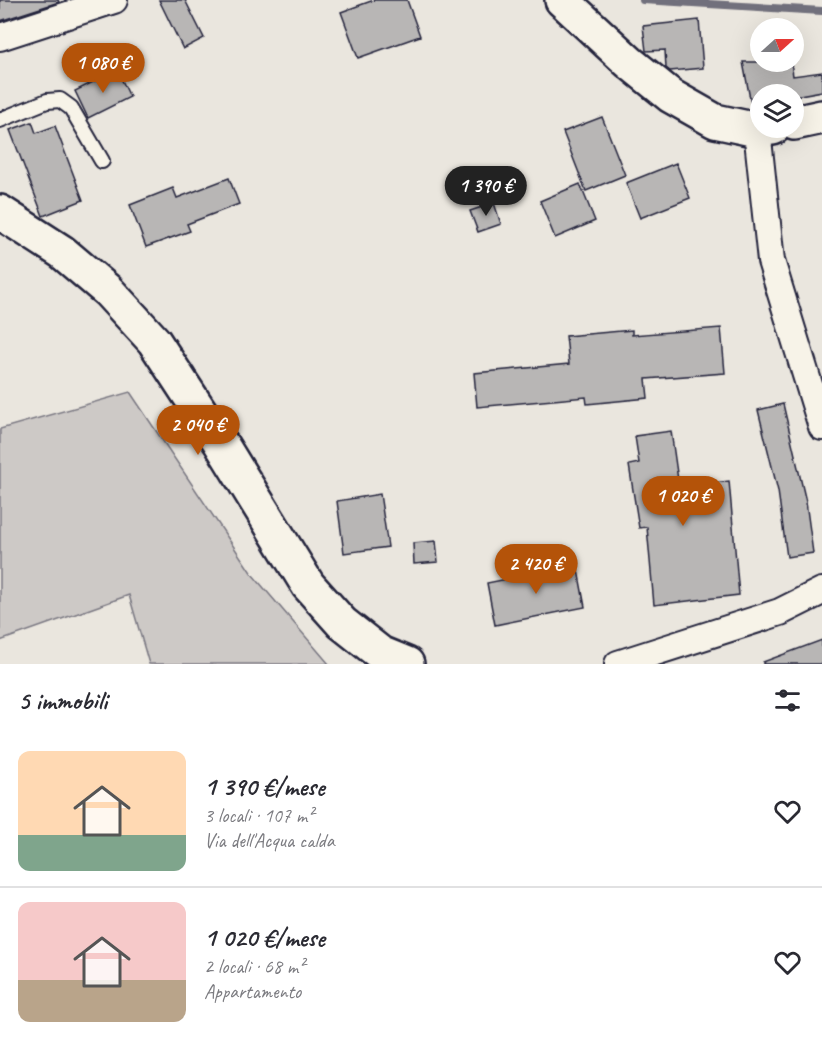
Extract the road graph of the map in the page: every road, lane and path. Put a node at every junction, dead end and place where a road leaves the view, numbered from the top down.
1 (114, 0) edge
2 (562, 0) edge
3 (0, 37) edge
4 (822, 117) edge
5 (0, 120) edge
6 (804, 121) edge
7 (750, 127) edge
8 (765, 138) edge
9 (102, 161) dead end
10 (0, 212) edge
11 (822, 427) edge
12 (822, 591) edge
13 (407, 664) edge
14 (618, 664) edge

1 - 3 street
2 - 7 street
4 - 6 street
5 - 9 lane
8 - 11 street
10 - 13 street
12 - 14 street

